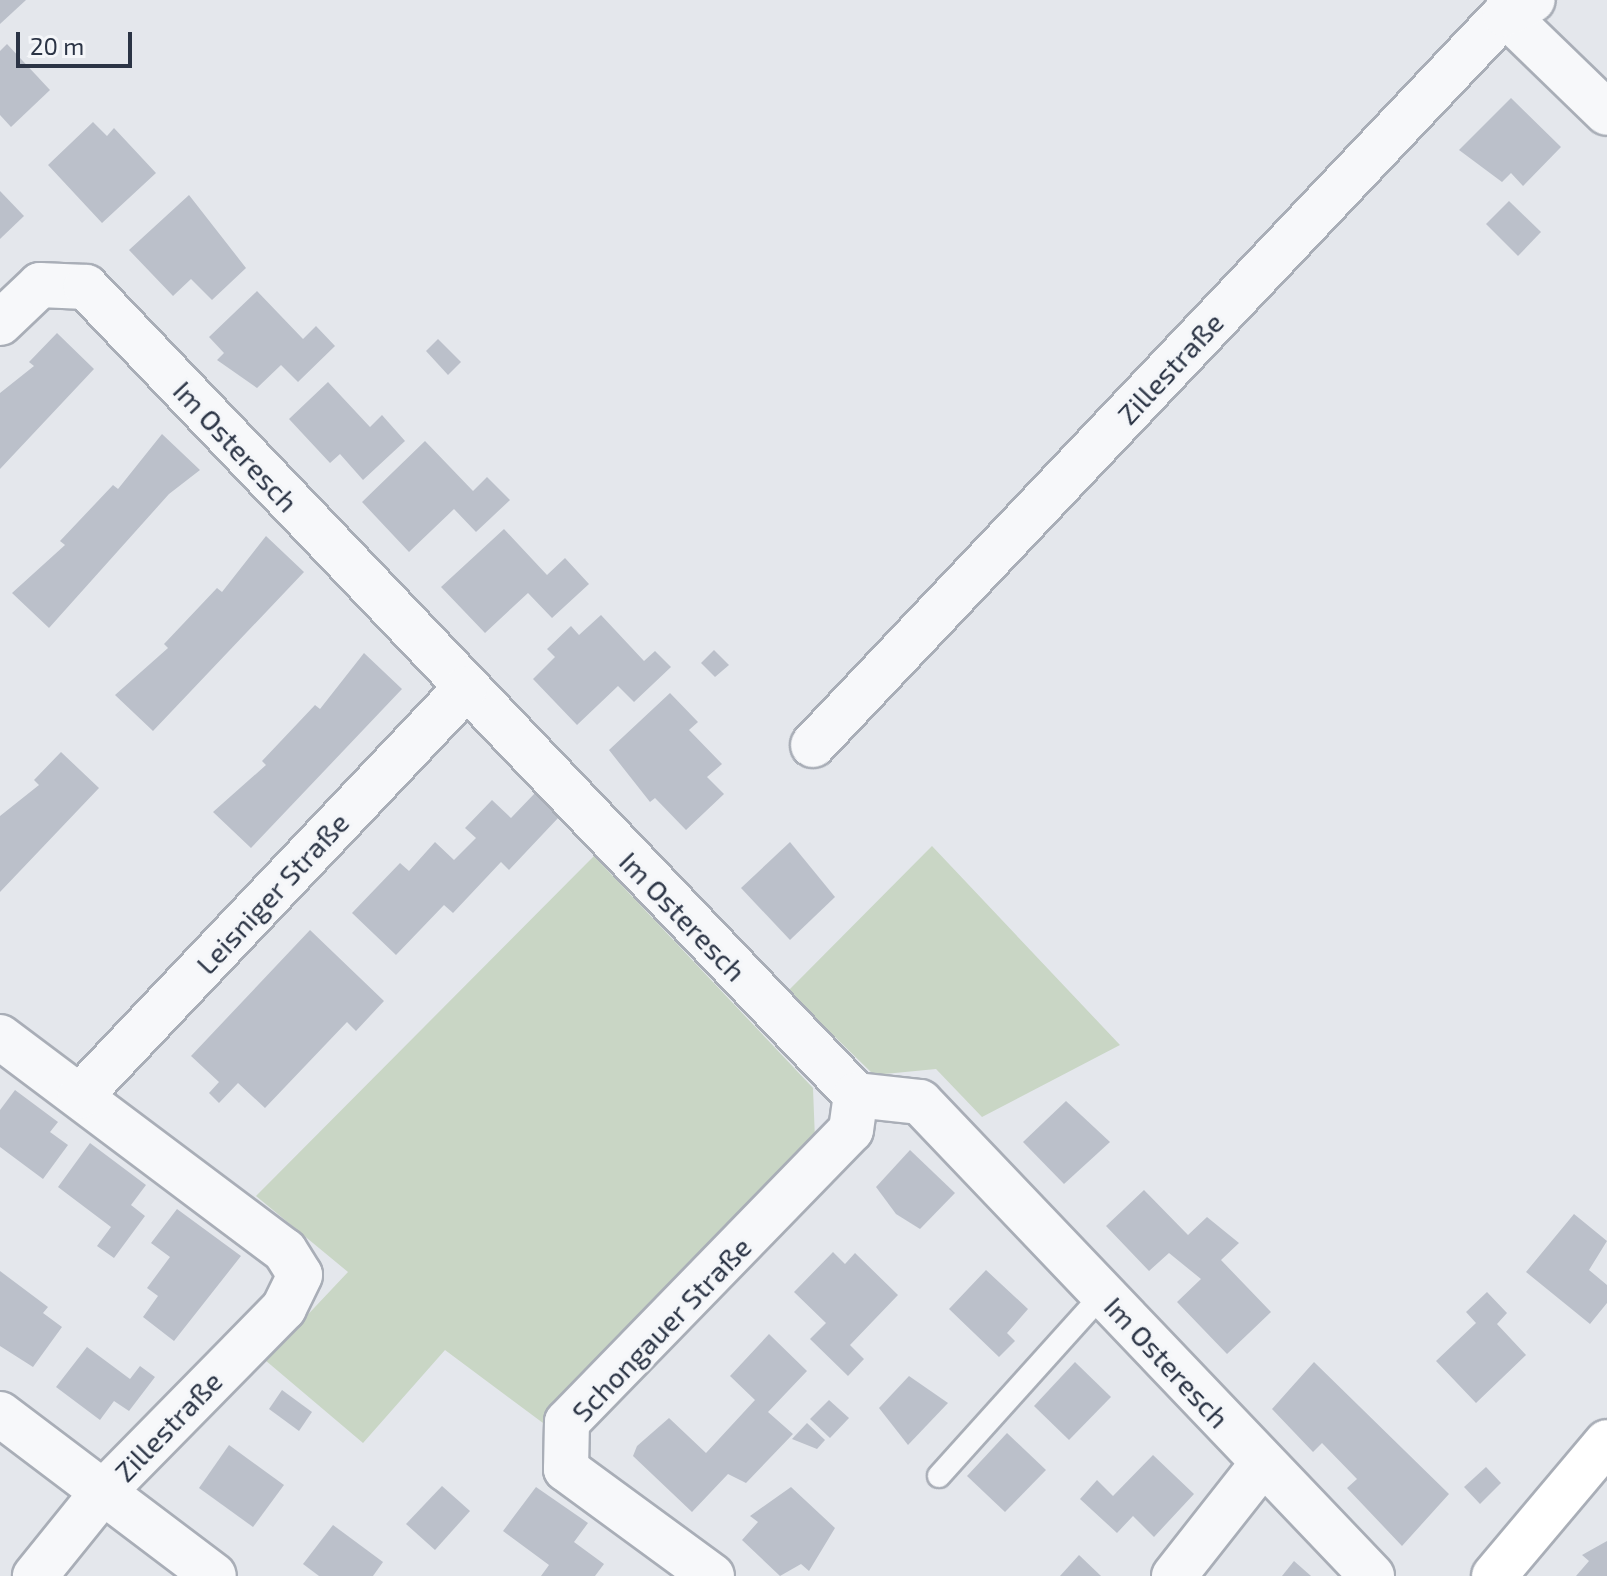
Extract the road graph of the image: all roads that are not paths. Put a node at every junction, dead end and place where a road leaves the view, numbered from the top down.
1 (1519, 7) edge
2 (1607, 113) edge
3 (0, 323) edge
4 (465, 689) junction
5 (813, 745) dead end
6 (0, 1037) edge
7 (856, 1095) junction
8 (80, 1096) junction
9 (1103, 1294) junction
10 (0, 1414) edge
11 (1607, 1442) edge
12 (1263, 1463) junction
13 (939, 1476) dead end
14 (102, 1493) junction
15 (35, 1576) edge
16 (214, 1576) edge
17 (712, 1576) edge
18 (1174, 1576) edge
19 (1372, 1576) edge
20 (1494, 1576) edge

1 - 2 street
1 - 5 street, Zillestraße
3 - 4 street, Im Osteresch
4 - 7 street, Im Osteresch
4 - 8 street, Leisniger Straße
6 - 8 street
7 - 9 street, Im Osteresch
7 - 17 street, Schongauer Straße
8 - 14 street, Zillestraße
9 - 12 street, Im Osteresch
9 - 13 lane
10 - 14 street
11 - 20 street
12 - 18 street
12 - 19 street, Im Osteresch
14 - 15 street, Zillestraße
14 - 16 street

